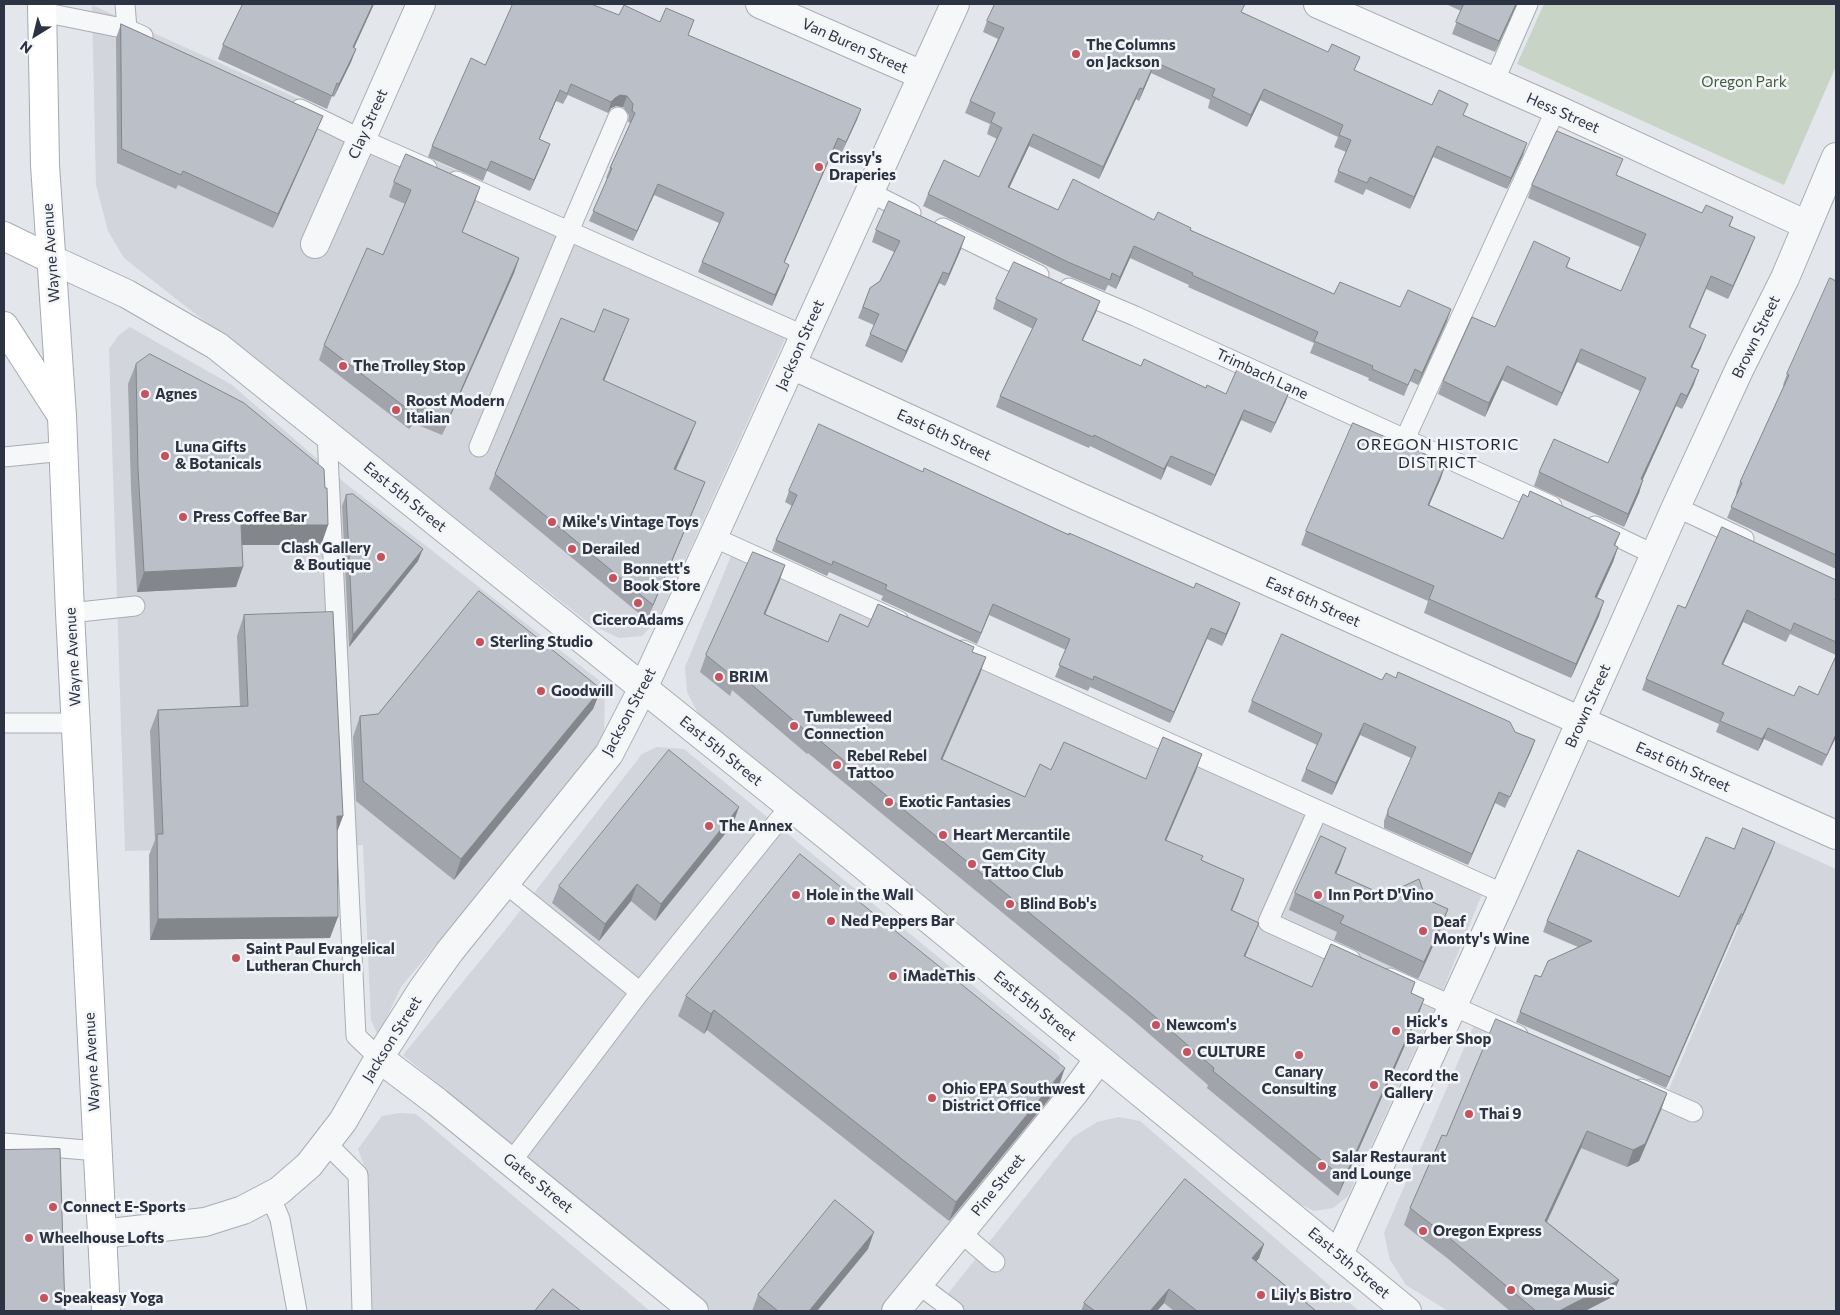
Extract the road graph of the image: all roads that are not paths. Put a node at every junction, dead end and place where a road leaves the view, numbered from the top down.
1 (125, 4) edge
2 (421, 4) edge
3 (760, 4) edge
4 (955, 4) edge
5 (1318, 4) edge
6 (1528, 4) edge
7 (42, 8) edge
8 (127, 29) junction
9 (162, 45) edge
10 (922, 75) junction
11 (1494, 82) junction
12 (283, 101) edge
13 (1556, 109) junction
14 (618, 117) dead end
15 (361, 140) junction
16 (1836, 157) edge
17 (869, 192) junction
18 (1807, 225) junction
19 (568, 230) junction
20 (4, 236) edge
21 (315, 244) dead end
22 (51, 259) junction
23 (4, 326) edge
24 (805, 336) junction
25 (792, 365) junction
26 (62, 416) junction
27 (327, 434) junction
28 (1405, 439) junction
29 (479, 447) dead end
30 (64, 451) junction
31 (4, 457) edge
32 (1676, 507) junction
33 (713, 537) junction
34 (1756, 544) edge
35 (1654, 555) junction
36 (135, 606) dead end
37 (70, 613) junction
38 (912, 627) edge
39 (948, 643) edge
40 (643, 688) junction
41 (1581, 722) junction
42 (4, 723) edge
43 (76, 723) junction
44 (790, 806) junction
45 (1318, 810) junction
46 (1836, 835) edge
47 (505, 884) junction
48 (1504, 894) junction
49 (640, 992) junction
50 (1452, 1007) junction
51 (1532, 1041) edge
52 (379, 1058) junction
53 (1099, 1059) junction
54 (1621, 1080) edge
55 (1693, 1112) dead end
56 (4, 1143) edge
57 (326, 1143) junction
58 (97, 1151) junction
59 (511, 1162) junction
60 (270, 1196) junction
61 (960, 1232) junction
62 (102, 1234) junction
63 (1339, 1254) junction
64 (996, 1262) dead end
65 (918, 1284) junction
66 (106, 1311) edge
67 (297, 1311) edge
68 (362, 1311) edge
69 (694, 1311) edge
70 (896, 1311) edge
71 (954, 1311) edge
72 (1407, 1311) edge

1 - 8 lane
2 - 15 street, Clay Street
3 - 10 street, Van Buren Street
4 - 10 street, Jackson Street
5 - 11 street, Hess Street
6 - 11 lane
7 - 8 lane
7 - 22 main road, Wayne Avenue
8 - 9 lane
10 - 17 street, Jackson Street
11 - 13 street, Hess Street
12 - 15 lane
13 - 18 street, Hess Street
13 - 28 lane
14 - 19 lane
15 - 19 lane
15 - 21 street, Clay Street
16 - 18 street, Brown Street
17 - 24 street, Jackson Street
17 - 28 lane, Trimbach Lane
18 - 32 street, Brown Street
19 - 24 lane
19 - 29 lane
20 - 22 main road, East 5th Street
22 - 26 main road, Wayne Avenue
22 - 27 street, East 5th Street
23 - 26 main road
24 - 25 street, Jackson Street
25 - 33 street, Jackson Street
25 - 41 street, East 6th Street
26 - 30 main road, Wayne Avenue
27 - 40 street, East 5th Street
27 - 52 lane
28 - 35 lane, Trimbach Lane
30 - 31 lane
30 - 37 main road, Wayne Avenue
32 - 34 lane
32 - 35 street, Brown Street
33 - 38 lane
33 - 40 street, Jackson Street
35 - 41 street, Brown Street
36 - 37 lane
37 - 43 main road, Wayne Avenue
39 - 45 lane
40 - 44 street, East 5th Street
40 - 47 street, Jackson Street
41 - 46 street, East 6th Street
41 - 48 street, Brown Street
42 - 43 lane
43 - 58 main road, Wayne Avenue
44 - 49 lane
44 - 53 street, East 5th Street
45 - 48 lane
45 - 50 lane
47 - 49 lane
47 - 52 street, Jackson Street
48 - 50 street, Brown Street
49 - 59 lane
50 - 51 lane
50 - 63 street, Brown Street
52 - 57 street, Jackson Street
52 - 59 street, Gates Street
53 - 61 street, Pine Street
53 - 63 street, East 5th Street
54 - 55 lane
56 - 58 lane
57 - 60 street, Jackson Street
57 - 68 lane
58 - 62 main road, Wayne Avenue
59 - 69 street, Gates Street
60 - 62 street, Jackson Street
60 - 67 lane
61 - 64 lane
61 - 65 street, Pine Street
62 - 66 main road, Wayne Avenue
63 - 72 street, East 5th Street
65 - 70 street, Pine Street
65 - 71 lane

